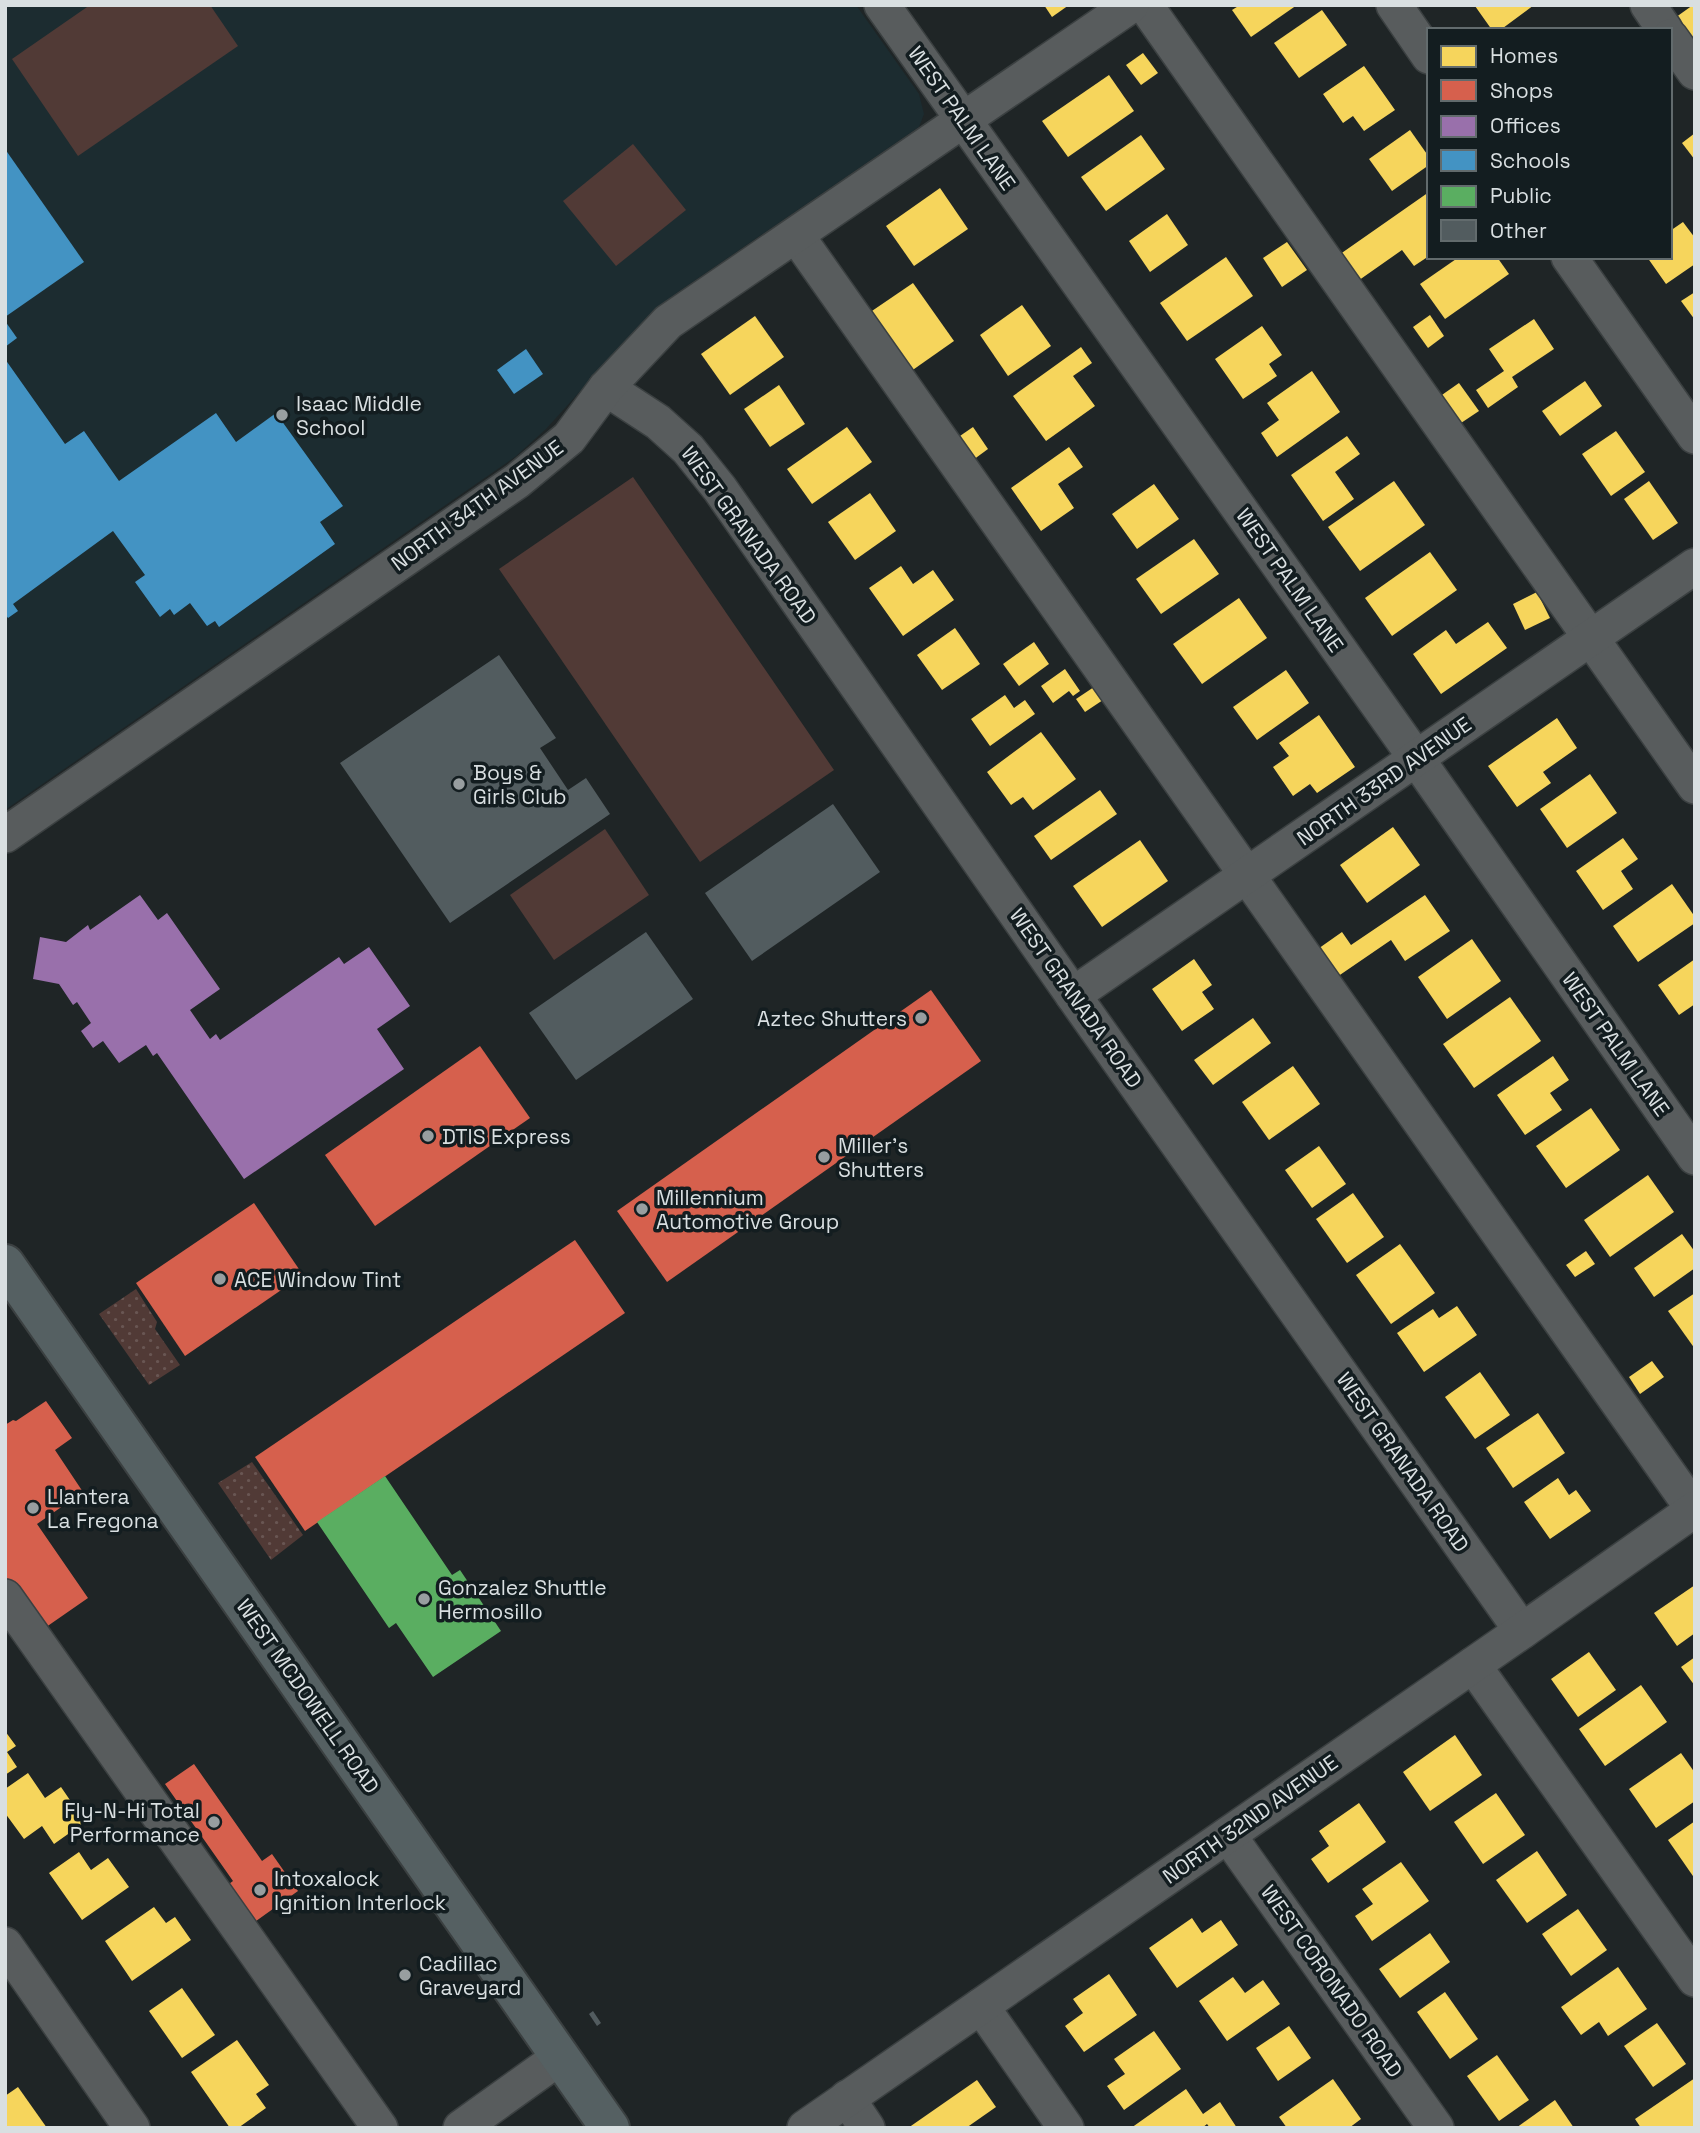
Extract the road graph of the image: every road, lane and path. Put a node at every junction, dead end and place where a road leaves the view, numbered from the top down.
1 (882, 5) edge
2 (1131, 5) edge
3 (1145, 5) edge
4 (1394, 5) edge
5 (1648, 5) edge
6 (1664, 28) edge
7 (1672, 40) edge
8 (1427, 53) edge
9 (1695, 72) edge
10 (962, 119) junction
11 (796, 235) junction
12 (1570, 259) edge
13 (606, 388) junction
14 (1695, 436) edge
15 (1695, 566) edge
16 (1592, 637) junction
17 (1416, 758) junction
18 (1695, 786) edge
19 (5, 835) edge
20 (1249, 874) junction
21 (1073, 995) junction
22 (1695, 1157) edge
23 (5, 1264) edge
24 (1695, 1510) edge
25 (5, 1597) edge
26 (1522, 1631) junction
27 (1473, 1665) junction
28 (1228, 1835) junction
29 (5, 1945) edge
30 (1695, 1979) edge
31 (981, 2006) junction
32 (560, 2057) junction
33 (847, 2098) junction
34 (132, 2128) edge
35 (380, 2128) edge
36 (461, 2128) edge
37 (610, 2128) edge
38 (805, 2128) edge
39 (867, 2128) edge
40 (1066, 2128) edge
41 (1436, 2128) edge

1 - 10 street, WEST PALM LANE
2 - 10 street, NORTH 34TH AVENUE
3 - 16 street
4 - 8 street
5 - 6 street
7 - 9 street
10 - 11 street, NORTH 34TH AVENUE
10 - 17 street, WEST PALM LANE
11 - 13 street, NORTH 34TH AVENUE
11 - 20 street
12 - 14 street
13 - 19 street, NORTH 34TH AVENUE
13 - 21 street, WEST GRANADA ROAD
15 - 16 street, NORTH 33RD AVENUE
16 - 17 street, NORTH 33RD AVENUE
16 - 18 street
17 - 20 street, NORTH 33RD AVENUE
17 - 22 street, WEST PALM LANE
20 - 21 street, NORTH 33RD AVENUE
20 - 24 street
21 - 26 street, WEST GRANADA ROAD
23 - 32 main road, WEST MCDOWELL ROAD
24 - 26 street, NORTH 32ND AVENUE
25 - 35 street
26 - 27 street, NORTH 32ND AVENUE
27 - 28 street, NORTH 32ND AVENUE
27 - 30 street
28 - 31 street, NORTH 32ND AVENUE
28 - 41 street, WEST CORONADO ROAD
29 - 34 street
31 - 33 street, NORTH 32ND AVENUE
31 - 40 street
32 - 36 street
32 - 37 main road, WEST MCDOWELL ROAD
33 - 38 street, NORTH 32ND AVENUE
33 - 39 street

